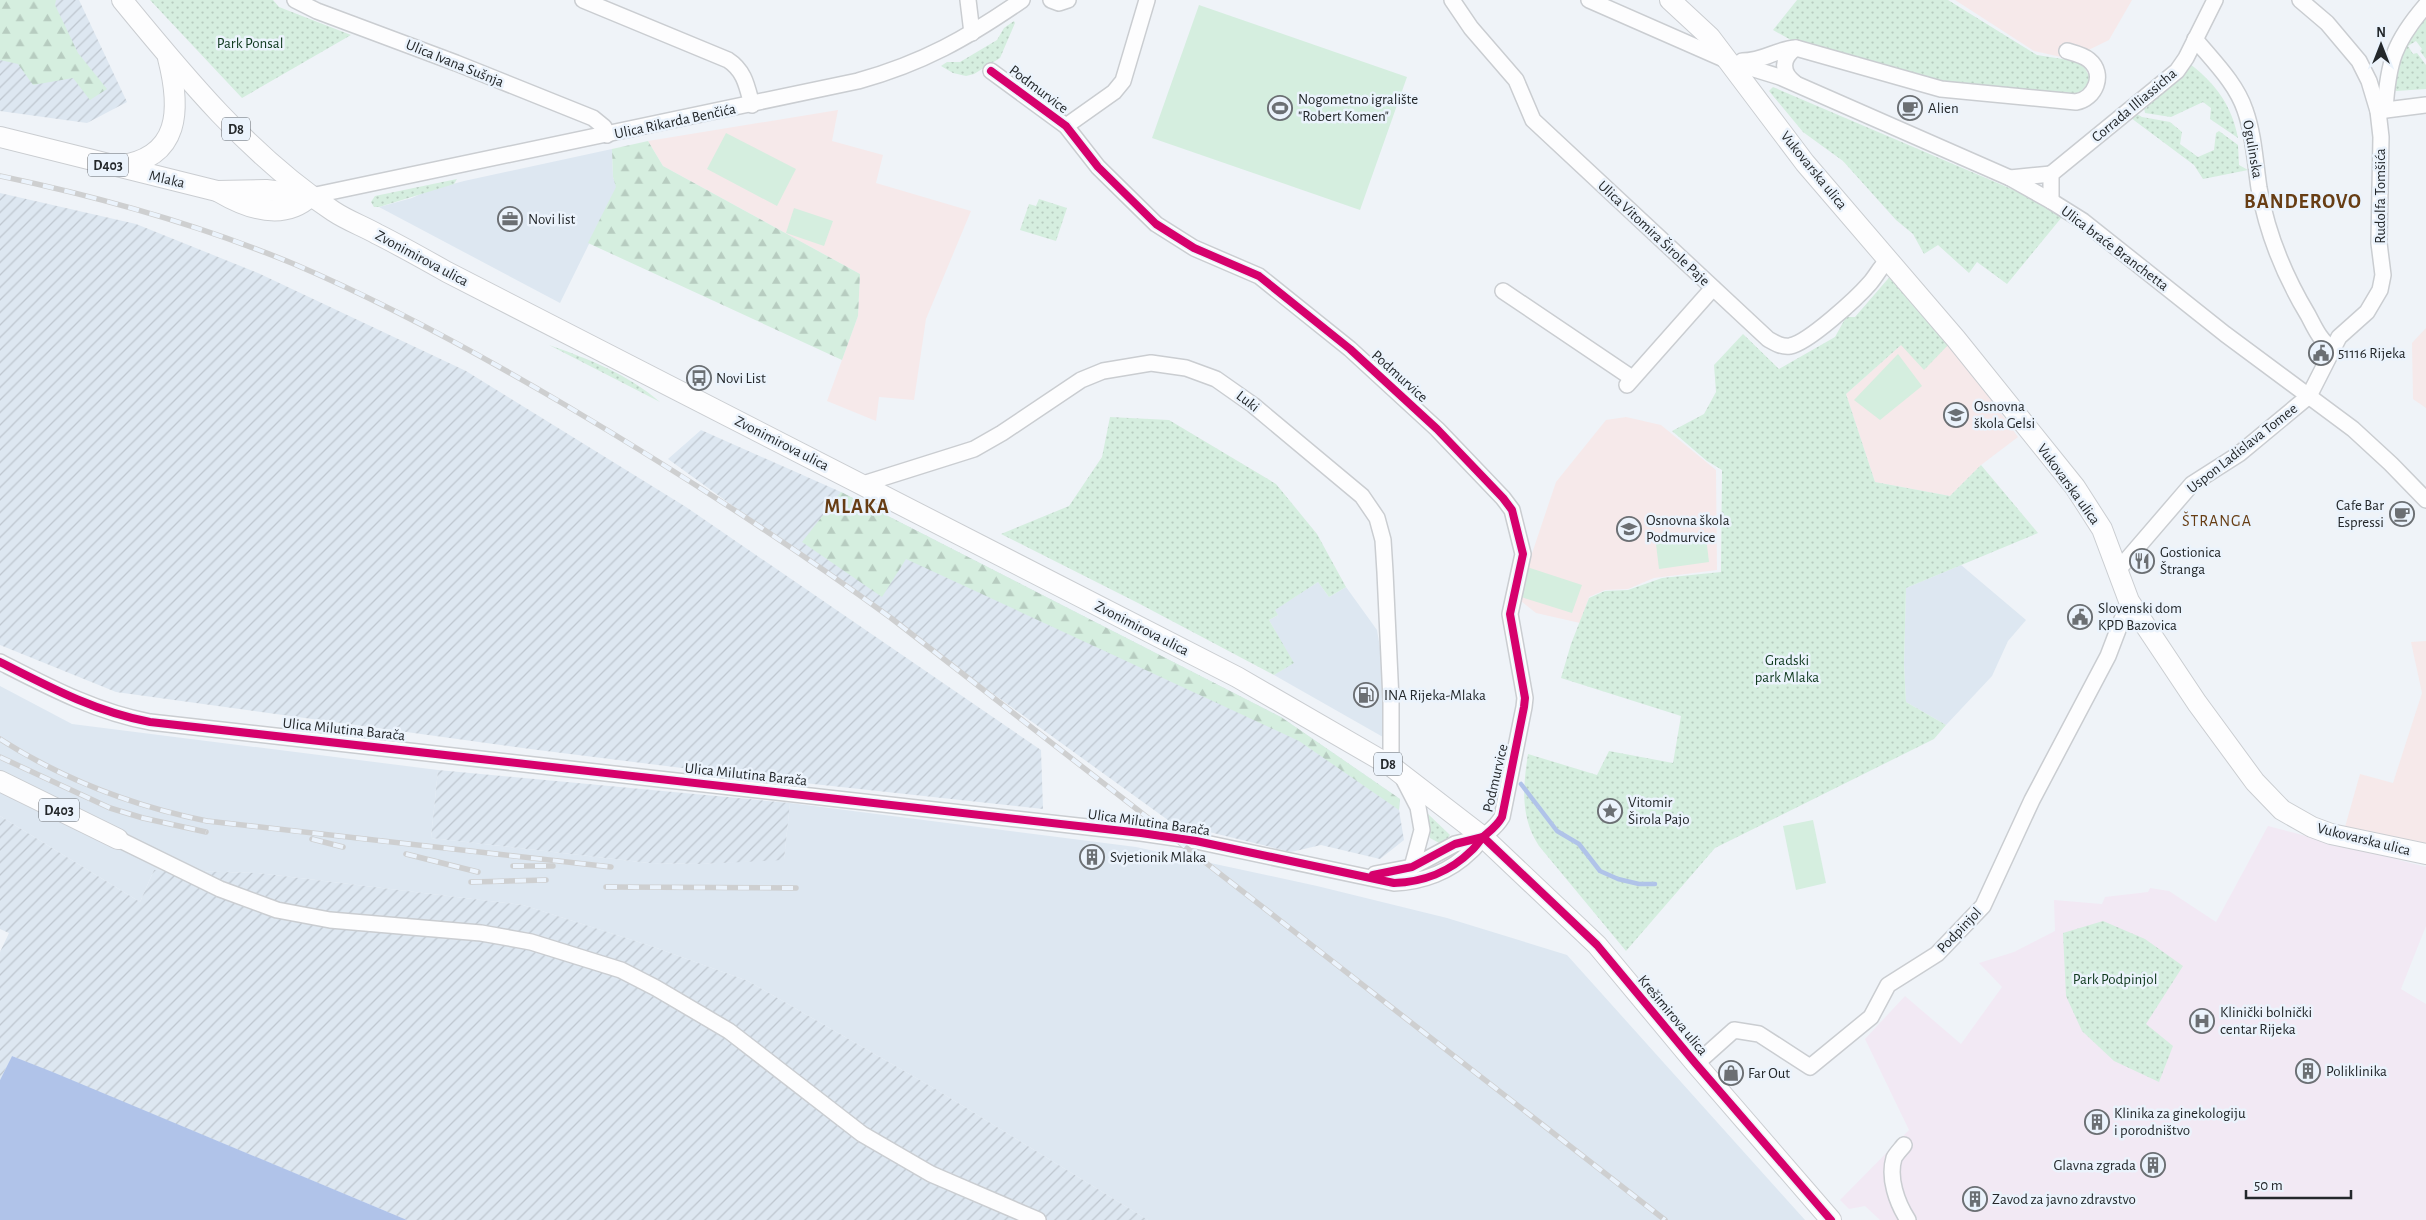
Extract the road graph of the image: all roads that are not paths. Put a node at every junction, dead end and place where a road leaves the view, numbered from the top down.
1 (122, 0) edge
2 (295, 0) edge
3 (583, 0) edge
4 (968, 0) edge
5 (1022, 0) edge
6 (1051, 0) edge
7 (1068, 0) edge
8 (1146, 0) edge
9 (1452, 0) edge
10 (1589, 0) edge
11 (1670, 0) edge
12 (2215, 0) edge
13 (2300, 0) edge
14 (2426, 5) edge
15 (972, 33) junction
16 (2195, 39) junction
17 (1796, 48) junction
18 (2067, 51) dead end
19 (168, 56) junction
20 (1728, 61) junction
21 (990, 71) dead end
22 (1796, 84) junction
23 (2426, 104) edge
24 (752, 105) junction
25 (2381, 110) junction
26 (1066, 126) junction
27 (607, 135) junction
28 (0, 137) edge
29 (113, 166) junction
30 (2051, 174) junction
31 (2010, 178) junction
32 (311, 196) junction
33 (2051, 201) junction
34 (1889, 259) junction
35 (1713, 288) junction
36 (1504, 291) dead end
37 (2332, 348) junction
38 (2309, 396) junction
39 (863, 484) junction
40 (2426, 500) edge
41 (2118, 570) junction
42 (2129, 600) junction
43 (0, 662) edge
44 (1393, 768) junction
45 (0, 781) edge
46 (1483, 837) junction
47 (118, 839) joint
48 (2426, 854) edge
49 (1412, 867) junction
50 (1366, 875) junction
51 (1696, 1064) junction
52 (1904, 1145) dead end
53 (1038, 1220) edge
54 (1831, 1220) edge
55 (1908, 1220) edge

1 - 19 main road, Zvonimirova ulica / D8
2 - 27 street, Ulica Ivana Sušnja
3 - 24 street
4 - 15 street
5 - 15 street, Ulica Rikarda Benčića
6 - 7 street
8 - 26 street
9 - 35 street, Ulica Vitomira Širole Paje
10 - 20 street, Ulica braće Branchetta
11 - 20 main road, Vukovarska ulica
12 - 16 street, Corrada Illiassicha
13 - 25 street, Rudolfa Tomšića
14 - 25 street
15 - 24 street, Ulica Rikarda Benčića
16 - 30 street, Corrada Illiassicha
16 - 37 street, Ogulinska
17 - 18 street
17 - 20 street
17 - 22 street
19 - 29 main road
19 - 32 main road, Zvonimirova ulica / D8
20 - 22 street, Ulica braće Branchetta
20 - 34 main road, Vukovarska ulica
21 - 26 street, Podmurvice
22 - 31 street, Ulica braće Branchetta
23 - 25 street
24 - 27 street, Ulica Rikarda Benčića
25 - 37 street, Rudolfa Tomšića
26 - 46 street, Podmurvice
27 - 32 street, Ulica Rikarda Benčića
28 - 29 main road, Mlaka / D403
29 - 32 main road, Mlaka / D403
30 - 31 street
30 - 33 street
31 - 33 street, Ulica braće Branchetta
32 - 39 main road, Zvonimirova ulica / D8
33 - 38 street, Ulica braće Branchetta
34 - 35 street, Ulica Vitomira Širole Paje
34 - 41 main road, Vukovarska ulica
35 - 36 street
37 - 38 street, Rudolfa Tomšića
38 - 40 street, Ulica braće Branchetta
38 - 41 street, Uspon Ladislava Tomee
39 - 44 main road, Zvonimirova ulica / D8
39 - 44 street, Luki
41 - 42 main road, Vukovarska ulica
42 - 48 main road, Vukovarska ulica
42 - 51 street, Podpinjol
43 - 50 street, Ulica Milutina Barača
44 - 46 main road, Zvonimirova ulica / D8
44 - 49 street
45 - 47 main road, D403
46 - 49 street
46 - 50 street, Ulica Milutina Barača
46 - 51 main road, Krešimirova ulica / D8
47 - 53 street
49 - 50 street
51 - 54 main road, Krešimirova ulica / D8
52 - 55 street

